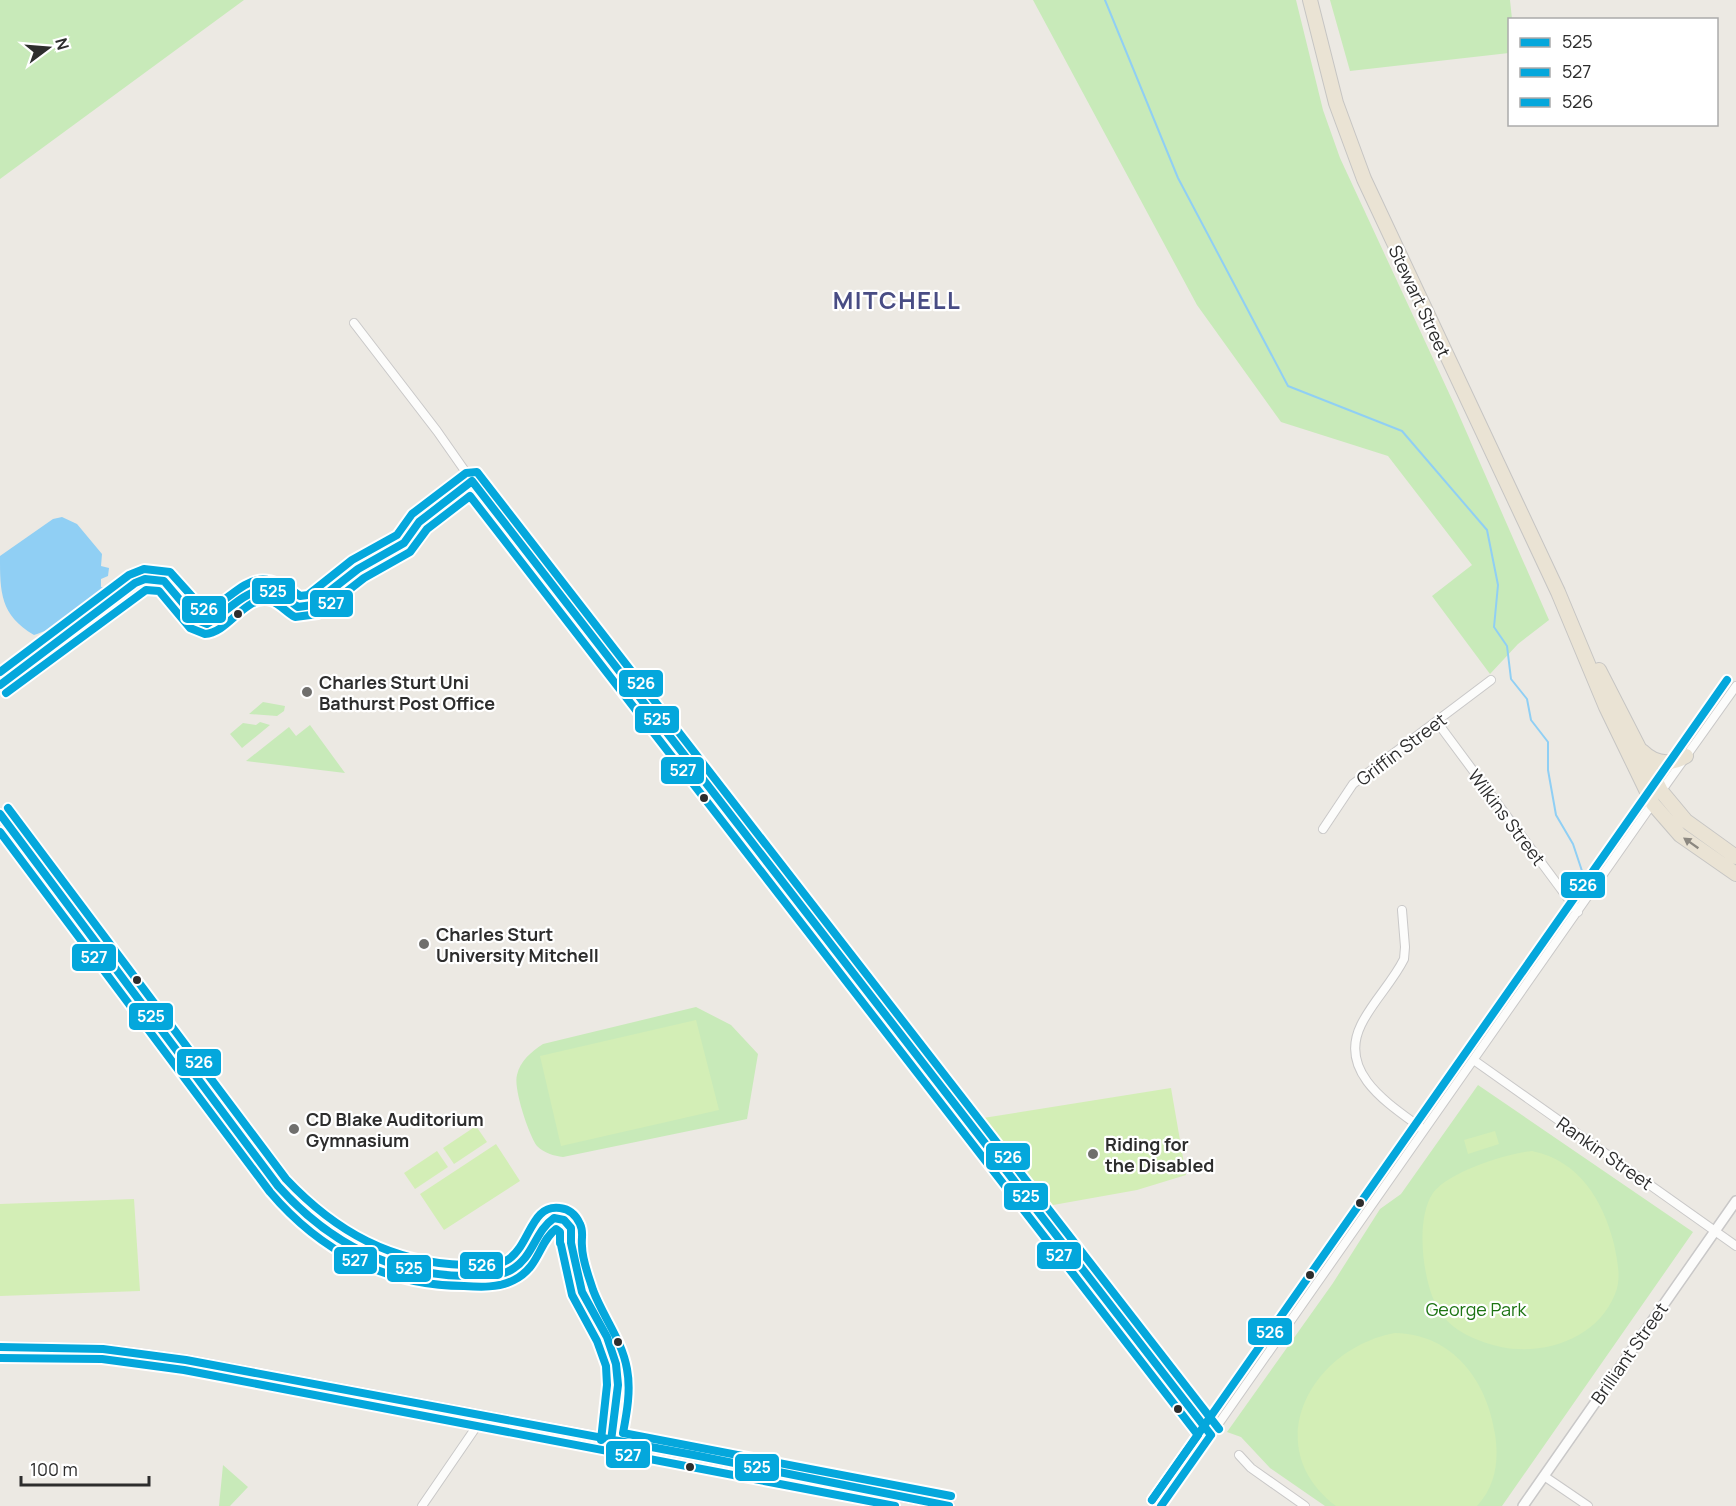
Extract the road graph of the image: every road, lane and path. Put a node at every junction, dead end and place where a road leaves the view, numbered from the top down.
1 (1310, 0) edge
2 (354, 322) dead end
3 (1558, 592) junction
4 (1491, 680) dead end
5 (1736, 687) edge
6 (1437, 722) junction
7 (1635, 742) junction
8 (1686, 756) junction
9 (1661, 791) junction
10 (1653, 804) junction
11 (1323, 829) dead end
12 (1736, 857) edge
13 (1736, 874) edge
14 (1402, 910) dead end
15 (1578, 912) junction
16 (1475, 1061) junction
17 (1424, 1130) junction
18 (1736, 1201) edge
19 (1715, 1231) junction
20 (1736, 1246) edge
21 (0, 1347) edge
22 (483, 1417) junction
23 (1211, 1435) junction
24 (1239, 1455) dead end
25 (1544, 1476) junction
26 (422, 1506) edge
27 (949, 1506) edge
28 (1161, 1506) edge
29 (1305, 1506) edge
30 (1523, 1506) edge
31 (1588, 1506) edge

1 - 3 highway, Stewart Street
2 - 23 street
3 - 7 highway, Stewart Street
3 - 10 highway, Stewart Street
4 - 6 street, Griffin Street
5 - 8 street
6 - 11 street, Griffin Street
6 - 15 street, Wilkins Street
7 - 8 highway
7 - 9 highway, Stewart Street
8 - 9 street
9 - 10 street
9 - 12 highway, Stewart Street
13 -> 10 highway, Stewart Street
10 - 15 street
14 - 17 street
15 - 16 street
16 - 17 street
16 - 19 street, Rankin Street
17 - 23 street
18 - 19 street, Brilliant Street
19 - 20 street, Rankin Street
19 - 25 street, Brilliant Street
21 - 22 street
22 - 26 street
22 - 27 street
23 - 28 street
24 - 29 street
25 - 30 street, Brilliant Street
25 - 31 street

